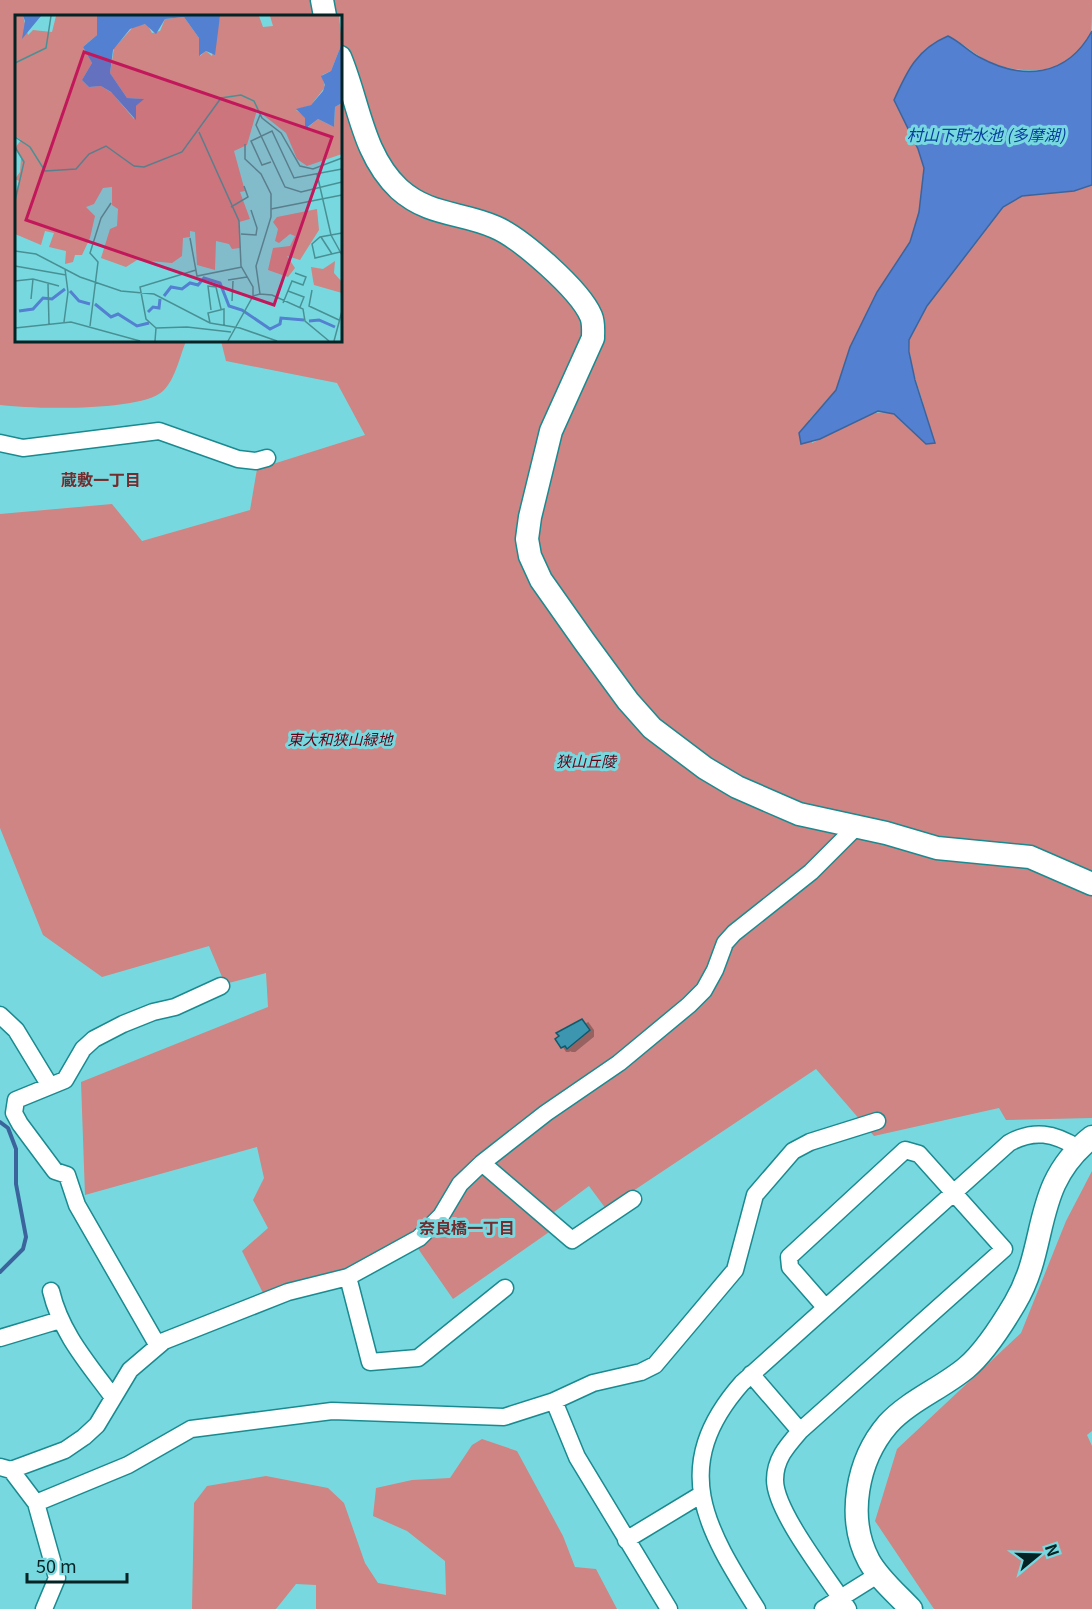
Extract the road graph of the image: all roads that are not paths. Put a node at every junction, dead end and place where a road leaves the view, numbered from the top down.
1 (322, 0) edge
2 (325, 15) edge
3 (342, 63) edge
4 (0, 443) edge
5 (267, 458) dead end
6 (856, 826) junction
7 (1092, 884) edge
8 (221, 986) dead end
9 (0, 1015) edge
10 (50, 1086) junction
11 (877, 1121) dead end
12 (1085, 1143) edge
13 (483, 1163) junction
14 (953, 1191) junction
15 (633, 1199) dead end
16 (348, 1277) junction
17 (505, 1288) dead end
18 (51, 1291) dead end
19 (825, 1307) junction
20 (60, 1320) junction
21 (0, 1338) edge
22 (158, 1346) junction
23 (751, 1374) junction
24 (112, 1396) junction
25 (554, 1401) junction
26 (800, 1431) junction
27 (5, 1469) edge
28 (702, 1494) junction
29 (36, 1503) junction
30 (626, 1540) junction
31 (879, 1574) junction
32 (844, 1604) edge
33 (44, 1609) edge
34 (669, 1609) edge
35 (757, 1609) edge
36 (823, 1609) edge
37 (911, 1609) edge

1 - 2 street
3 - 6 street
4 - 5 street
6 - 7 street
6 - 13 street
8 - 10 street
9 - 10 street
10 - 22 street
11 - 25 street
12 - 14 street
12 - 31 street
13 - 15 street
13 - 16 street
14 - 19 street
14 - 19 street
14 - 26 street
16 - 17 street
16 - 22 street
18 - 20 street
19 - 23 street
20 - 21 street
20 - 24 street
22 - 24 street
23 - 26 street
23 - 28 street
24 - 27 street
25 - 29 street
25 - 30 street
26 - 32 street
27 - 29 street
28 - 30 street
28 - 35 street
29 - 33 street
30 - 34 street
31 - 32 street
31 - 37 street
32 - 36 street

